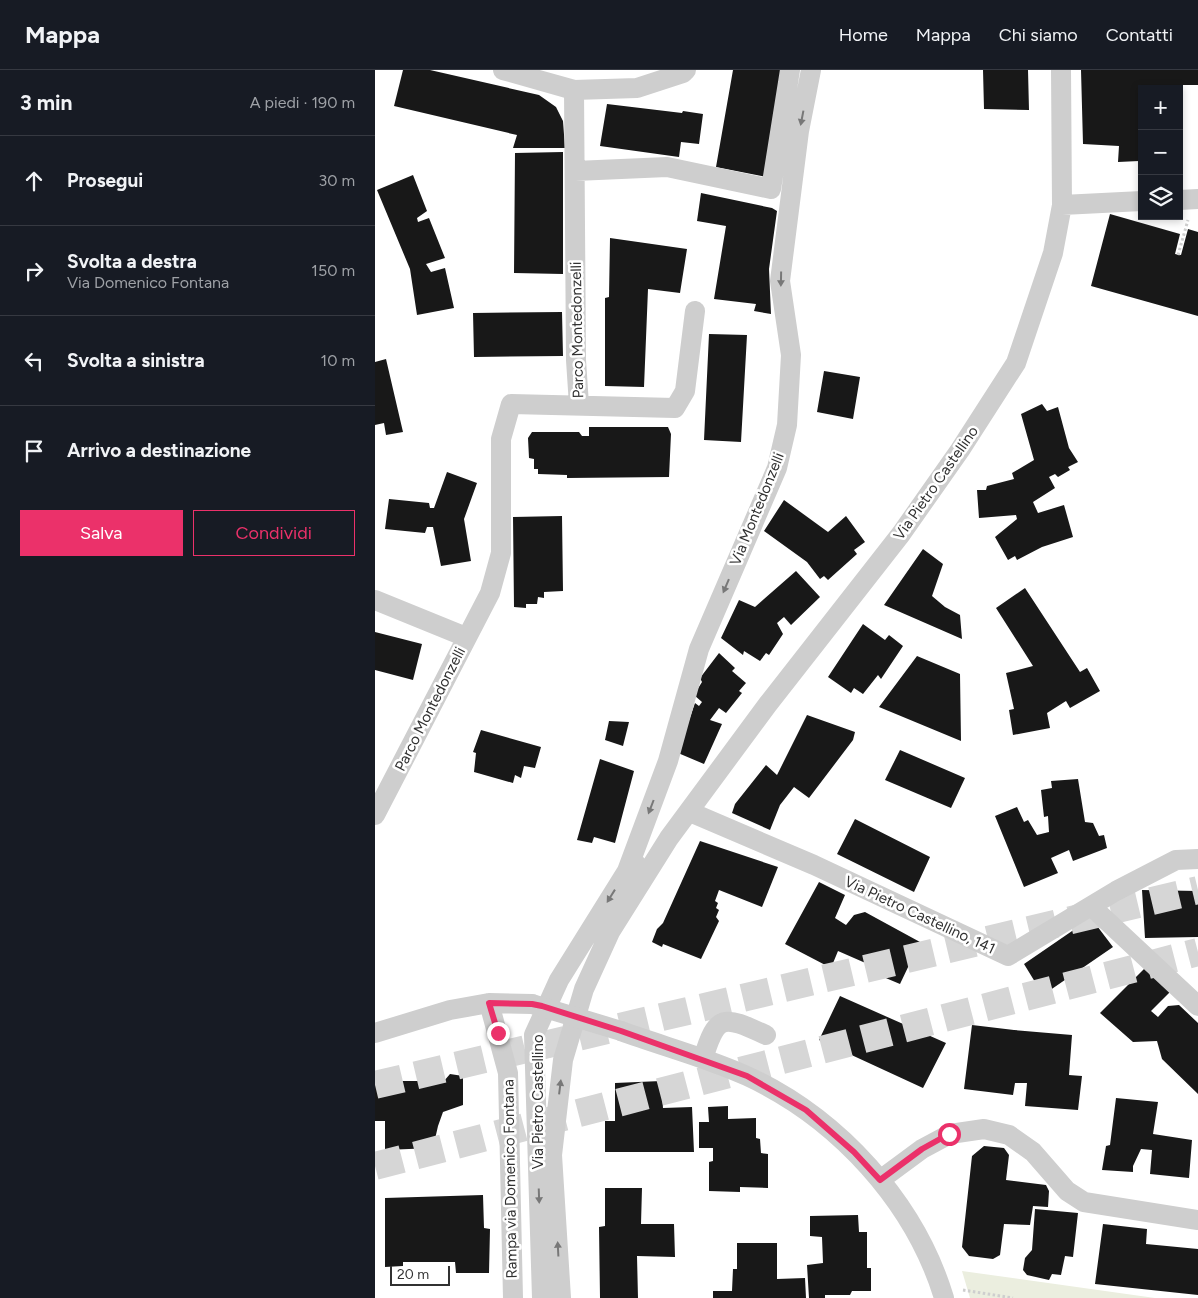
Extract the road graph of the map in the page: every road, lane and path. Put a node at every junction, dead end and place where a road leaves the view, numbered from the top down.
1 (503, 70) edge
2 (686, 70) edge
3 (790, 70) edge
4 (811, 70) edge
5 (1061, 70) edge
6 (575, 90) junction
7 (575, 171) junction
8 (1198, 198) edge
9 (1183, 200) edge
10 (1138, 202) edge
11 (1062, 206) junction
12 (1121, 218) dead end
13 (1193, 220) dead end
14 (1178, 255) dead end
15 (695, 311) dead end
16 (579, 405) junction
17 (375, 600) edge
18 (466, 637) junction
19 (668, 761) joint
20 (690, 812) junction
21 (375, 816) edge
22 (669, 838) junction
23 (1198, 859) edge
24 (627, 871) junction
25 (1092, 907) junction
26 (489, 1003) junction
27 (1198, 1006) edge
28 (375, 1033) edge
29 (766, 1035) dead end
30 (703, 1060) junction
31 (880, 1180) junction
32 (1198, 1220) edge
33 (942, 1292) edge
34 (513, 1298) edge
35 (542, 1298) edge
36 (561, 1298) edge
37 (1013, 1298) edge

1 - 6 street
2 - 6 street
3 - 7 street
4 -> 19 street, Via Montedonzelli
5 - 11 street, Via Pietro Castellino
6 - 7 street, Parco Montedonzelli
7 - 16 street, Parco Montedonzelli
8 - 9 street
10 - 11 street
11 - 12 street
11 - 20 street, Via Pietro Castellino
13 - 14 path
15 - 16 street
16 - 18 street, Parco Montedonzelli
17 - 18 street
18 - 21 street, Parco Montedonzelli
19 -> 24 street, Via Pietro Castellino
20 - 22 street, Via Pietro Castellino
20 - 25 street, Via Pietro Castellino, 141
22 - 24 street, Via Pietro Castellino
36 -> 22 street, Via Pietro Castellino
23 - 25 street, Via Pietro Castellino, 141
24 -> 35 street, Via Pietro Castellino
25 - 27 street
26 - 28 street
26 - 30 street, bridge
26 - 34 street, Rampa via Domenico Fontana
29 - 30 street
30 - 31 street
31 - 32 street
31 - 33 street
33 - 37 path

